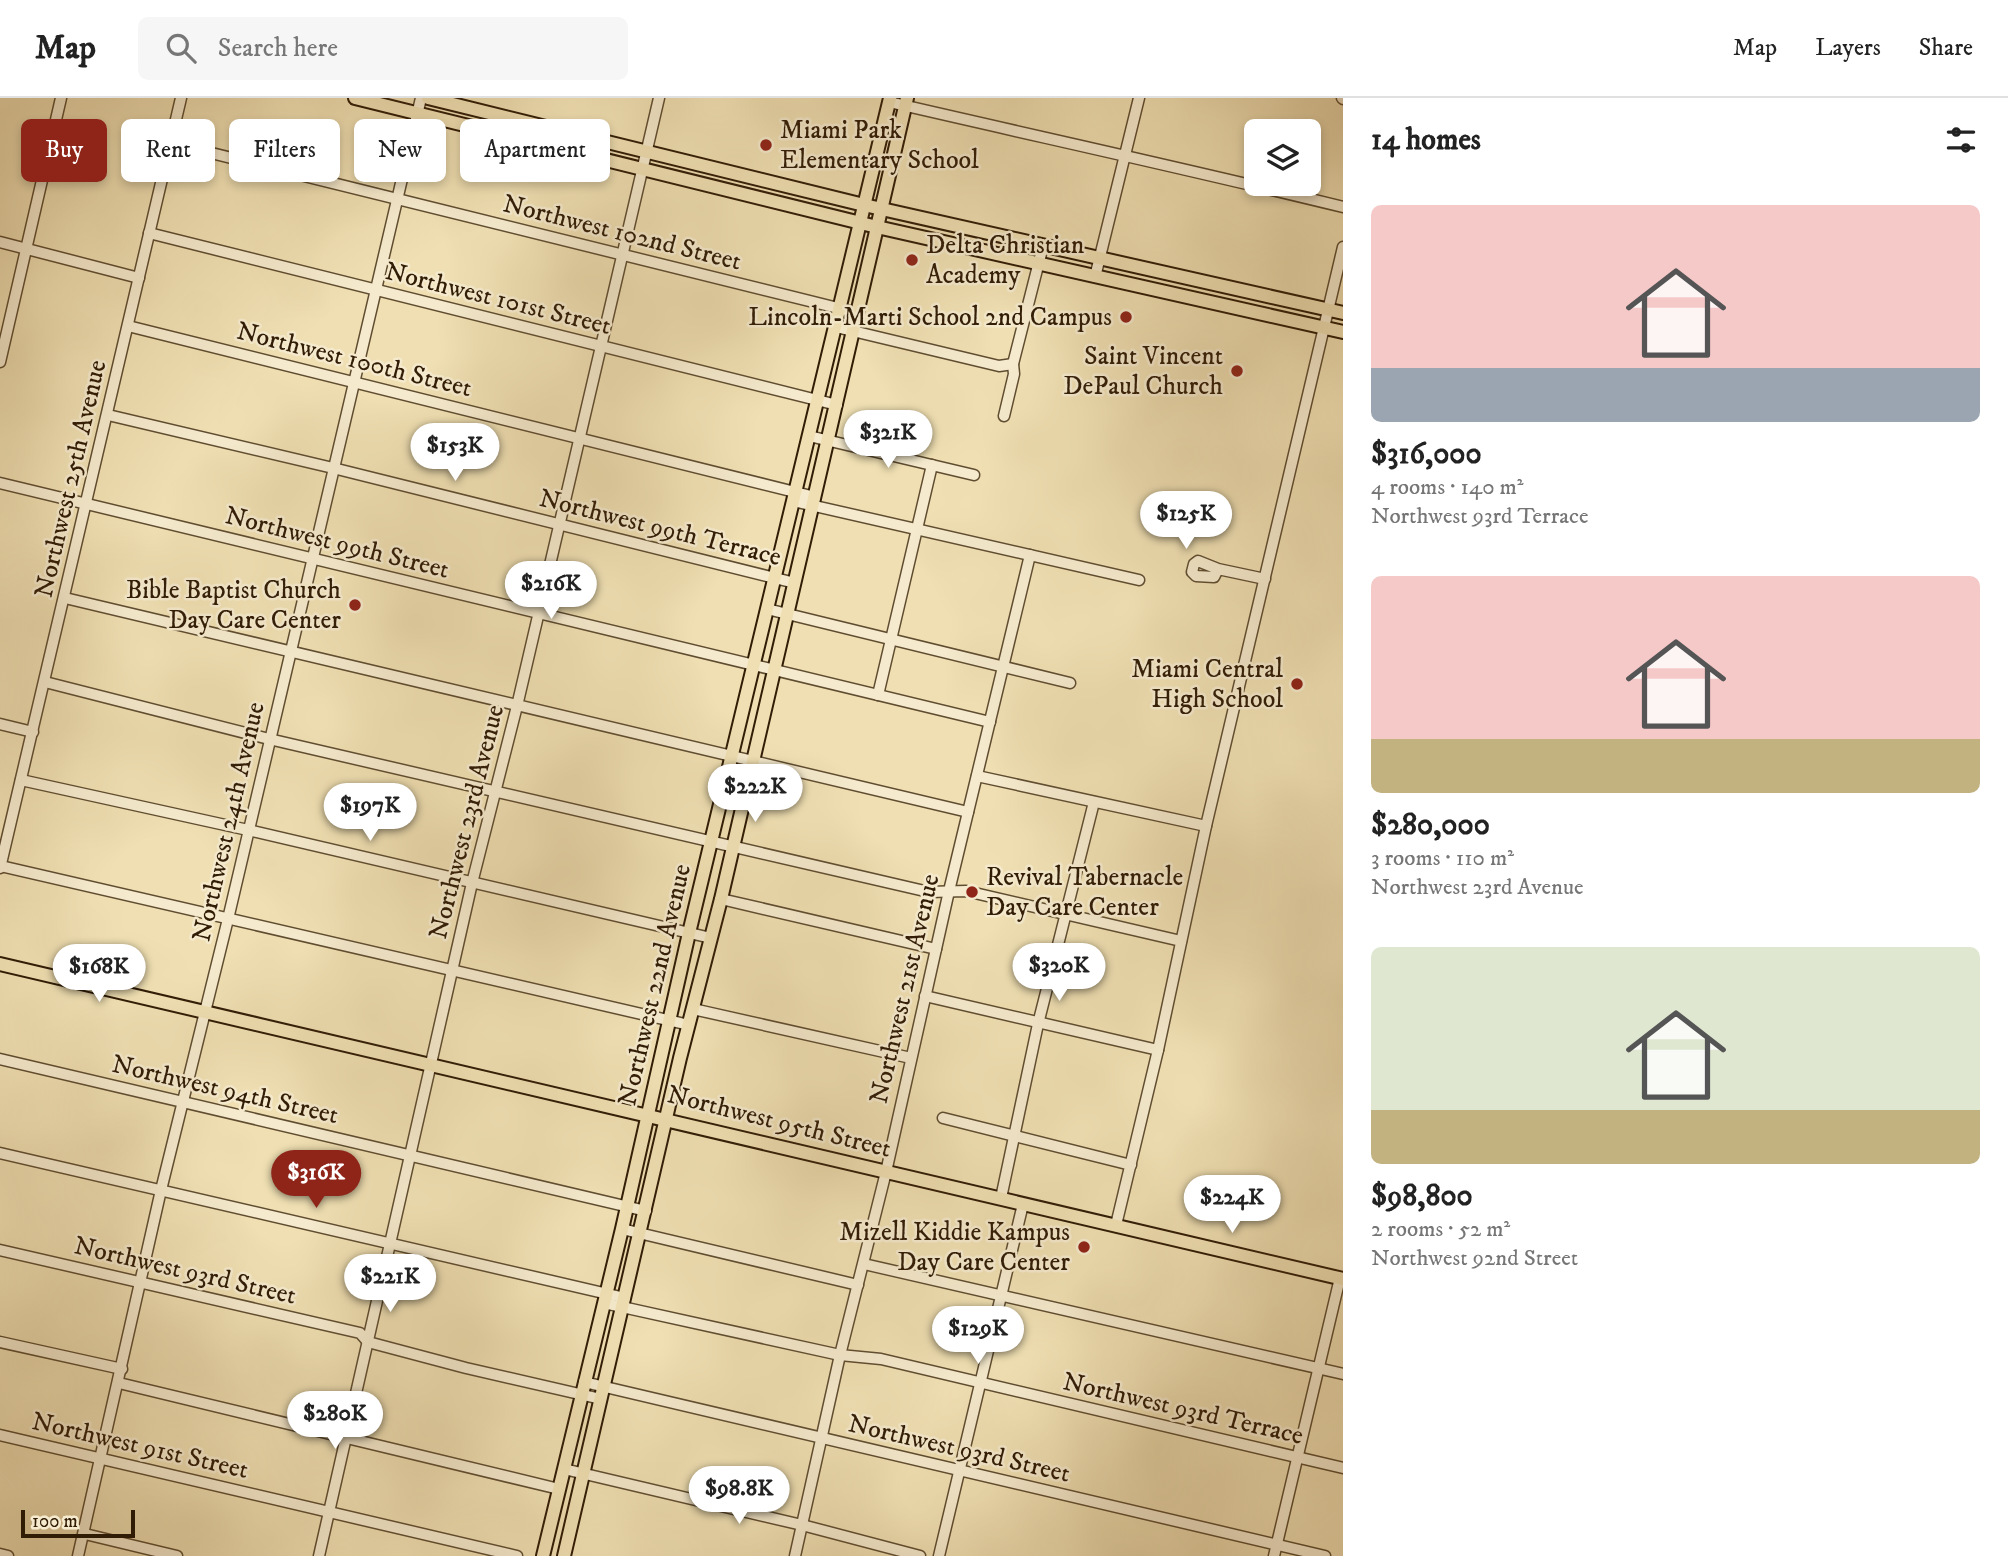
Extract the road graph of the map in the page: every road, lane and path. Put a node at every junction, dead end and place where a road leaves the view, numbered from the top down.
1 (61, 98) edge
2 (181, 98) edge
3 (355, 98) edge
4 (421, 98) edge
5 (428, 98) edge
6 (659, 98) edge
7 (1139, 98) edge
8 (889, 100) edge
9 (906, 102) edge
10 (417, 113) junction
11 (176, 119) edge
12 (645, 152) junction
13 (215, 154) edge
14 (1125, 155) junction
15 (641, 170) junction
16 (161, 182) edge
17 (397, 199) junction
18 (864, 205) junction
19 (1343, 207) edge
20 (881, 209) junction
21 (860, 223) junction
22 (877, 227) junction
23 (149, 233) junction
24 (0, 242) edge
25 (1043, 246) junction
26 (1343, 247) edge
27 (26, 248) junction
28 (623, 255) junction
29 (1100, 258) junction
30 (1038, 264) junction
31 (1095, 277) junction
32 (139, 278) junction
33 (376, 290) junction
34 (1263, 295) junction
35 (1228, 307) junction
36 (840, 309) junction
37 (1327, 309) junction
38 (858, 313) junction
39 (1343, 313) edge
40 (128, 326) junction
41 (836, 327) junction
42 (1323, 328) junction
43 (854, 331) junction
44 (1343, 332) edge
45 (602, 346) junction
46 (0, 362) edge
47 (1013, 365) junction
48 (354, 382) junction
49 (818, 400) junction
50 (837, 405) junction
51 (108, 415) junction
52 (1004, 416) dead end
53 (809, 436) junction
54 (579, 438) junction
55 (828, 440) junction
56 (932, 465) junction
57 (333, 468) junction
58 (974, 475) dead end
59 (0, 483) edge
60 (795, 496) junction
61 (814, 501) junction
62 (87, 504) junction
63 (559, 524) junction
64 (917, 529) junction
65 (1030, 555) junction
66 (312, 559) junction
67 (1218, 569) dead end
68 (774, 578) junction
69 (1265, 579) junction
70 (1139, 580) dead end
71 (795, 583) junction
72 (65, 598) junction
73 (767, 609) junction
74 (537, 613) junction
75 (788, 614) junction
76 (891, 641) junction
77 (290, 652) junction
78 (753, 665) junction
79 (1003, 667) junction
80 (775, 670) junction
81 (45, 682) junction
82 (1070, 683) dead end
83 (878, 695) junction
84 (517, 706) junction
85 (990, 722) junction
86 (0, 724) edge
87 (33, 732) junction
88 (269, 739) junction
89 (732, 755) junction
90 (754, 761) junction
91 (977, 776) junction
92 (22, 780) junction
93 (493, 792) junction
94 (1094, 802) junction
95 (968, 812) junction
96 (1206, 826) junction
97 (248, 830) junction
98 (712, 843) junction
99 (733, 847) junction
100 (0, 867) edge
101 (472, 883) junction
102 (949, 891) junction
103 (721, 899) junction
104 (1064, 915) junction
105 (228, 919) junction
106 (689, 933) junction
107 (711, 938) junction
108 (1181, 941) junction
109 (936, 949) junction
110 (0, 964) edge
111 (453, 969) junction
112 (925, 996) junction
113 (693, 1009) junction
114 (206, 1012) junction
115 (668, 1021) junction
116 (1038, 1024) junction
117 (689, 1025) junction
118 (1158, 1050) junction
119 (911, 1058) junction
120 (0, 1059) edge
121 (432, 1065) junction
122 (183, 1102) junction
123 (647, 1114) junction
124 (667, 1118) junction
125 (943, 1118) dead end
126 (1014, 1136) junction
127 (0, 1153) edge
128 (411, 1155) junction
129 (1131, 1165) junction
130 (886, 1172) junction
131 (161, 1190) junction
132 (1001, 1198) junction
133 (1023, 1203) junction
134 (627, 1206) junction
135 (646, 1211) junction
136 (1116, 1225) junction
137 (622, 1229) junction
138 (640, 1233) junction
139 (390, 1242) junction
140 (0, 1250) edge
141 (863, 1265) junction
142 (1342, 1278) edge
143 (141, 1282) junction
144 (858, 1285) junction
145 (1001, 1295) junction
146 (605, 1298) junction
147 (624, 1303) junction
148 (0, 1342) edge
149 (368, 1342) junction
150 (840, 1355) junction
151 (1320, 1368) junction
152 (122, 1369) junction
153 (1343, 1374) edge
154 (980, 1382) junction
155 (119, 1383) junction
156 (582, 1388) junction
157 (603, 1393) junction
158 (0, 1435) edge
159 (345, 1438) junction
160 (822, 1438) junction
161 (1298, 1458) junction
162 (102, 1459) junction
163 (1343, 1468) edge
164 (564, 1469) junction
165 (959, 1470) junction
166 (584, 1474) junction
167 (559, 1489) junction
168 (330, 1513) junction
169 (802, 1525) junction
170 (85, 1534) junction
171 (1276, 1545) junction
172 (0, 1554) edge
173 (8, 1556) edge
174 (78, 1556) edge
175 (177, 1556) edge
176 (319, 1556) edge
177 (517, 1556) edge
178 (543, 1556) edge
179 (564, 1556) edge
180 (795, 1556) edge
181 (920, 1556) edge
182 (939, 1556) edge
183 (1274, 1556) edge
184 (1325, 1556) edge

1 - 27 street
2 - 11 street, Northwest 25th Avenue
3 - 10 main road
4 - 10 street, Northwest 24th Avenue
5 - 12 main road
6 - 12 street, Northwest 23rd Avenue
7 - 14 street
8 - 9 street
8 - 18 main road, Northwest 22nd Avenue
9 - 14 street
9 - 20 main road, Northwest 22nd Avenue
10 - 15 main road
10 - 17 street, Northwest 24th Avenue
12 - 15 street, Northwest 23rd Avenue
12 - 18 main road
13 - 17 street, Northwest 102nd Street
14 - 19 street
14 - 29 street
15 - 21 main road
15 - 28 street, Northwest 23rd Avenue
16 - 23 street, Northwest 25th Avenue
17 - 28 street, Northwest 102nd Street
17 - 33 street, Northwest 24th Avenue
18 - 20 main road
18 - 21 main road, Northwest 22nd Avenue
20 - 22 main road, Northwest 22nd Avenue
20 - 25 main road
21 - 22 main road
21 - 36 main road, Northwest 22nd Avenue
22 - 30 main road
22 - 38 main road, Northwest 22nd Avenue
23 - 32 street, Northwest 25th Avenue
23 - 33 street, Northwest 101st Street
24 - 27 street
25 - 29 main road
25 - 30 street
26 - 37 street
27 - 32 street
27 - 46 street
28 - 36 street, Northwest 102nd Street
28 - 45 street, Northwest 23rd Avenue
29 - 31 street
29 - 34 main road
30 - 31 main road
30 - 47 street
31 - 35 main road
32 - 40 street, Northwest 25th Avenue
33 - 45 street, Northwest 101st Street
33 - 48 street, Northwest 24th Avenue
34 - 35 main road
34 - 37 main road
35 - 42 main road
36 - 38 street, Northwest 102nd Street
36 - 41 main road, Northwest 22nd Avenue
37 - 39 main road
37 - 42 street
38 - 43 main road, Northwest 22nd Avenue
40 - 48 street, Northwest 100th Street
40 - 51 street, Northwest 25th Avenue
41 - 43 street
41 - 49 main road, Northwest 22nd Avenue
42 - 44 main road
42 - 69 street
43 - 47 street
43 - 50 main road, Northwest 22nd Avenue
45 - 49 street, Northwest 101st Street
45 - 54 street, Northwest 23rd Avenue
47 - 52 street
48 - 54 street, Northwest 100th Street
48 - 57 street, Northwest 24th Avenue
49 - 50 street, Northwest 101st Street
49 - 53 main road, Northwest 22nd Avenue
50 - 55 main road, Northwest 22nd Avenue
51 - 57 street, Northwest 99th Terrace
51 - 62 street, Northwest 25th Avenue
53 - 55 street
53 - 60 main road, Northwest 22nd Avenue
54 - 60 street, Northwest 100th Street
54 - 63 street, Northwest 23rd Avenue
55 - 56 street
55 - 61 main road, Northwest 22nd Avenue
56 - 58 street
56 - 64 street
57 - 63 street, Northwest 99th Terrace
57 - 66 street, Northwest 24th Avenue
59 - 62 street, Northwest 99th Street
60 - 61 street, Northwest 100th Street
60 - 68 main road, Northwest 22nd Avenue
61 - 64 street, Northwest 100th Street
61 - 71 main road, Northwest 22nd Avenue
62 - 66 street, Northwest 99th Street
62 - 72 street, Northwest 25th Avenue
63 - 68 street, Northwest 99th Terrace
63 - 74 street, Northwest 23rd Avenue
64 - 65 street, Northwest 100th Street
64 - 76 street
65 - 70 street, Northwest 100th Street
65 - 79 street, Northwest 21st Avenue
66 - 74 street, Northwest 99th Street
66 - 77 street, Northwest 24th Avenue
67 - 69 street
68 - 71 street, Northwest 99th Terrace
68 - 73 main road, Northwest 22nd Avenue
69 - 96 street
71 - 75 main road, Northwest 22nd Avenue
72 - 77 street
72 - 81 street, Northwest 25th Avenue
73 - 75 street, Northwest 99th Terrace
73 - 78 main road, Northwest 22nd Avenue
74 - 78 street, Northwest 99th Street
74 - 84 street, Northwest 23rd Avenue
75 - 76 street, Northwest 99th Terrace
75 - 80 main road, Northwest 22nd Avenue
76 - 79 street, Northwest 99th Terrace
76 - 83 street
77 - 84 street
77 - 88 street, Northwest 24th Avenue
78 - 80 street, Northwest 99th Street
78 - 89 main road, Northwest 22nd Avenue
79 - 82 street, Northwest 99th Terrace
79 - 85 street, Northwest 21st Avenue
80 - 83 street, Northwest 99th Street
80 - 90 main road, Northwest 22nd Avenue
81 - 87 street, Northwest 25th Avenue
81 - 88 street
83 - 85 street, Northwest 99th Street
84 - 89 street
84 - 93 street, Northwest 23rd Avenue
85 - 91 street, Northwest 21st Avenue
86 - 87 street
87 - 92 street, Northwest 25th Avenue
88 - 93 street
88 - 97 street, Northwest 24th Avenue
89 - 90 street
89 - 98 main road, Northwest 22nd Avenue
90 - 95 street
90 - 99 main road, Northwest 22nd Avenue
91 - 94 street
91 - 95 street, Northwest 21st Avenue
92 - 97 street
92 - 100 street, Northwest 25th Avenue
93 - 98 street
93 - 101 street, Northwest 23rd Avenue
94 - 96 street
94 - 104 street
95 - 102 street, Northwest 21st Avenue
96 - 108 street
97 - 101 street
97 - 105 street, Northwest 24th Avenue
98 - 99 street
98 - 106 main road, Northwest 22nd Avenue
99 - 102 street
99 - 103 main road, Northwest 22nd Avenue
100 - 105 street
101 - 106 street
101 - 111 street, Northwest 23rd Avenue
102 - 104 street
102 - 109 street, Northwest 21st Avenue
103 - 107 main road, Northwest 22nd Avenue
103 - 109 street
104 - 108 street
104 - 116 street
105 - 111 street
105 - 114 street, Northwest 24th Avenue
106 - 107 street
106 - 115 main road, Northwest 22nd Avenue
107 - 113 main road, Northwest 22nd Avenue
108 - 118 street
109 - 112 street, Northwest 21st Avenue
110 - 114 main road, Northwest 95th Street
111 - 115 street
111 - 121 street, Northwest 23rd Avenue
112 - 116 street
112 - 119 street, Northwest 21st Avenue
113 - 117 main road, Northwest 22nd Avenue
113 - 119 street
114 - 121 main road, Northwest 95th Street
114 - 122 street, Northwest 24th Avenue
115 - 117 street
115 - 123 main road, Northwest 22nd Avenue
116 - 118 street
116 - 126 street
117 - 124 main road, Northwest 22nd Avenue
118 - 129 street
119 - 130 street, Northwest 21st Avenue
120 - 122 street, Northwest 94th Street
121 - 123 main road, Northwest 95th Street
121 - 128 street, Northwest 23rd Avenue
122 - 128 street, Northwest 94th Street
122 - 131 street, Northwest 24th Avenue
123 - 124 main road, Northwest 95th Street
123 - 134 main road, Northwest 22nd Avenue
124 - 130 main road, Northwest 95th Street
124 - 135 main road, Northwest 22nd Avenue
125 - 126 street
126 - 129 street
126 - 132 street
127 - 131 street, Northwest 93rd Terrace
128 - 134 street, Northwest 94th Street
128 - 139 street, Northwest 23rd Avenue
129 - 136 street
130 - 132 main road, Northwest 95th Street
130 - 141 street, Northwest 21st Avenue
131 - 139 street, Northwest 93rd Terrace
131 - 143 street, Northwest 24th Avenue
132 - 133 main road, Northwest 95th Street
133 - 136 main road, Northwest 95th Street
133 - 145 street
134 - 135 street, Northwest 94th Street
134 - 137 main road, Northwest 22nd Avenue
135 - 138 main road, Northwest 22nd Avenue
136 - 142 main road, Northwest 95th Street
137 - 138 street
137 - 146 main road, Northwest 22nd Avenue
138 - 144 street
138 - 147 main road, Northwest 22nd Avenue
139 - 146 street, Northwest 93rd Terrace
139 - 149 street, Northwest 23rd Avenue
140 - 143 street, Northwest 93rd Street
141 - 144 street, Northwest 21st Avenue
141 - 145 street
142 - 151 street
143 - 149 street, Northwest 93rd Street
143 - 152 street, Northwest 24th Avenue
144 - 150 street, Northwest 21st Avenue
145 - 151 street
145 - 154 street
146 - 147 street, Northwest 93rd Terrace
146 - 156 main road, Northwest 22nd Avenue
147 - 150 street, Northwest 93rd Terrace
147 - 157 main road, Northwest 22nd Avenue
148 - 152 street
149 - 156 street, Northwest 93rd Street
149 - 159 street, Northwest 23rd Avenue
150 - 154 street, Northwest 93rd Terrace
150 - 160 street, Northwest 21st Avenue
151 - 153 street
151 - 161 street
152 - 155 street, Northwest 24th Avenue
154 - 161 street, Northwest 93rd Terrace
154 - 165 street
155 - 159 street
155 - 162 street, Northwest 24th Avenue
156 - 157 street, Northwest 93rd Street
156 - 164 main road, Northwest 22nd Avenue
157 - 160 street, Northwest 93rd Street
157 - 166 main road, Northwest 22nd Avenue
158 - 162 street, Northwest 91st Street
159 - 167 street
159 - 168 street, Northwest 23rd Avenue
160 - 165 street, Northwest 93rd Street
160 - 169 street, Northwest 21st Avenue
161 - 163 street, Northwest 93rd Terrace
161 - 171 street
162 - 168 street, Northwest 91st Street
162 - 170 street, Northwest 24th Avenue
164 - 166 street
164 - 167 main road, Northwest 22nd Avenue
165 - 171 street, Northwest 93rd Street
165 - 182 street
166 - 169 street
166 - 179 main road, Northwest 22nd Avenue
167 - 178 main road, Northwest 22nd Avenue
168 - 176 street, Northwest 23rd Avenue
168 - 177 street, Northwest 91st Street
169 - 180 street, Northwest 21st Avenue
169 - 181 street
170 - 174 street, Northwest 24th Avenue
170 - 175 street
171 - 183 street
171 - 184 street, Northwest 93rd Street
172 - 173 street

